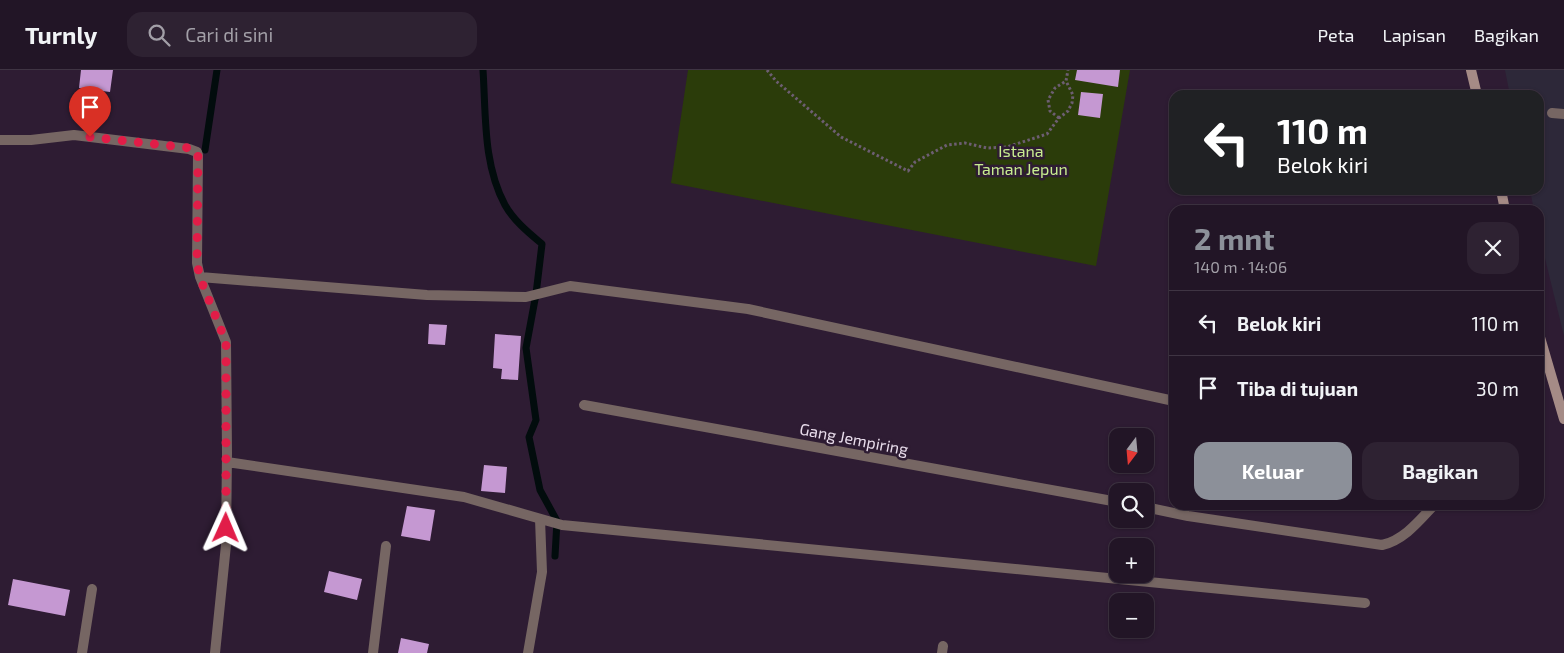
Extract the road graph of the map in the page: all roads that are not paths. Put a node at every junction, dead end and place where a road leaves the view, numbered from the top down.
1 (1471, 70) edge
2 (1476, 90) edge
3 (1552, 113) dead end
4 (1564, 114) edge
5 (0, 140) edge
6 (200, 278) junction
7 (1544, 351) edge
8 (1169, 400) edge
9 (584, 405) dead end
10 (1564, 419) edge
11 (227, 462) junction
12 (1109, 500) edge
13 (1154, 510) edge
14 (1429, 510) edge
15 (543, 520) junction
16 (386, 546) dead end
17 (92, 589) dead end
18 (1365, 603) dead end
19 (82, 653) edge
20 (215, 653) edge
21 (373, 653) edge
22 (528, 653) edge

1 - 2 main road
3 - 4 street
5 - 6 street
6 - 8 street
6 - 11 street
7 - 10 main road
9 - 12 street, Gang Jempiring
11 - 15 street
11 - 20 street
13 - 14 street
15 - 18 street
15 - 22 street
16 - 21 street
17 - 19 street

